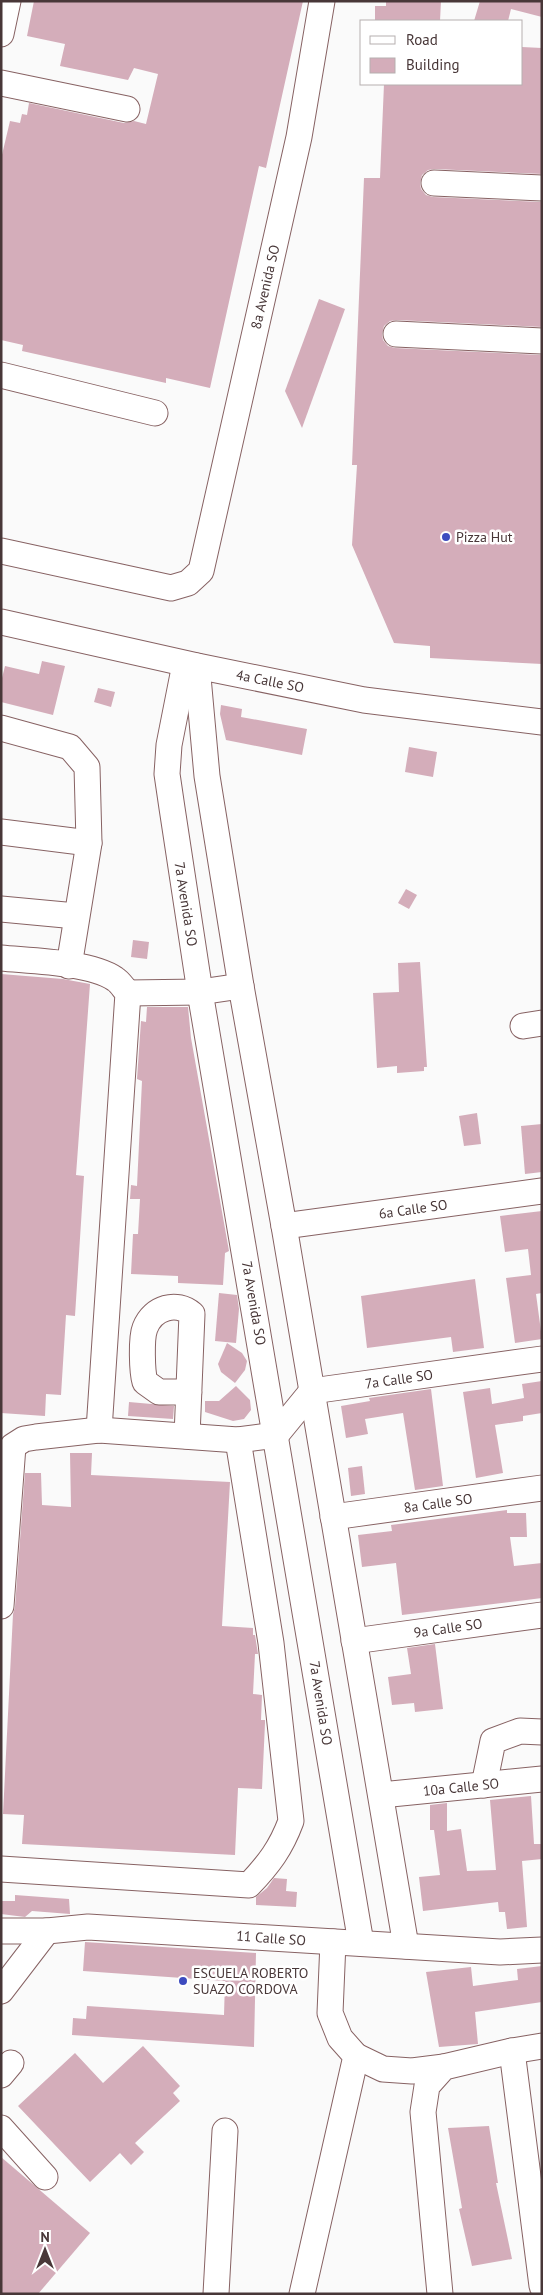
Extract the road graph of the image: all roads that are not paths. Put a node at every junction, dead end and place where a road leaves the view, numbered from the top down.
1 (8, 1) edge
2 (322, 1) edge
3 (1, 34) edge
4 (1, 83) edge
5 (127, 109) dead end
6 (434, 183) dead end
7 (542, 188) edge
8 (396, 334) dead end
9 (542, 342) edge
10 (1, 375) edge
11 (155, 413) dead end
12 (1, 551) edge
13 (1, 622) edge
14 (191, 665) junction
15 (542, 722) edge
16 (1, 728) edge
17 (1, 832) edge
18 (89, 843) junction
19 (1, 909) edge
20 (76, 916) junction
21 (1, 958) edge
22 (69, 966) junction
23 (241, 986) junction
24 (200, 992) junction
25 (128, 993) junction
26 (542, 1191) edge
27 (284, 1226) junction
28 (542, 1359) edge
29 (312, 1391) junction
30 (189, 1392) dead end
31 (99, 1430) junction
32 (276, 1435) junction
33 (187, 1436) junction
34 (238, 1440) junction
35 (542, 1488) edge
36 (333, 1517) junction
37 (1, 1606) edge
38 (542, 1615) edge
39 (354, 1641) junction
40 (542, 1732) edge
41 (542, 1779) edge
42 (484, 1785) junction
43 (381, 1795) junction
44 (1, 1869) edge
45 (1, 1931) edge
46 (47, 1931) junction
47 (333, 1942) junction
48 (360, 1943) junction
49 (406, 1946) junction
50 (542, 1950) edge
51 (1, 1991) edge
52 (542, 2046) edge
53 (512, 2050) junction
54 (356, 2056) junction
55 (444, 2067) junction
56 (1, 2128) edge
57 (225, 2131) dead end
58 (45, 2176) dead end
59 (542, 2286) edge
60 (216, 2294) edge
61 (302, 2294) edge
62 (440, 2294) edge

1 - 3 street
2 - 12 street, 8a Avenida SO
4 - 5 street
6 - 7 street
8 - 9 street
10 - 11 street
13 - 14 street, 4a Calle SO
14 - 15 street, 4a Calle SO
14 - 23 street
14 - 24 street, 7a Avenida SO
16 - 18 street
17 - 18 street
18 - 20 street
19 - 20 street
20 - 22 street
21 - 22 street
22 - 25 street
23 - 24 street
23 - 27 street
24 - 25 street
24 - 32 street, 7a Avenida SO
25 - 31 street
26 - 27 street, 6a Calle SO
27 - 29 street
28 - 29 street, 7a Calle SO
29 - 32 street
29 - 36 street
30 - 33 street
31 - 33 street
31 - 37 street
32 - 34 street
32 - 48 street, 7a Avenida SO
33 - 34 street
34 - 44 street
35 - 36 street, 8a Calle SO
36 - 39 street
38 - 39 street, 9a Calle SO
39 - 43 street
40 - 42 street
41 - 42 street, 10a Calle SO
42 - 43 street, 10a Calle SO
43 - 49 street
45 - 46 street, 11 Calle SO
46 - 47 street, 11 Calle SO
46 - 51 street
47 - 48 street, 11 Calle SO
47 - 54 street
48 - 49 street, 11 Calle SO
49 - 50 street, 11 Calle SO
52 - 53 street
53 - 55 street
53 - 59 street
54 - 55 street
54 - 61 street
55 - 62 street
56 - 58 street
57 - 60 street

